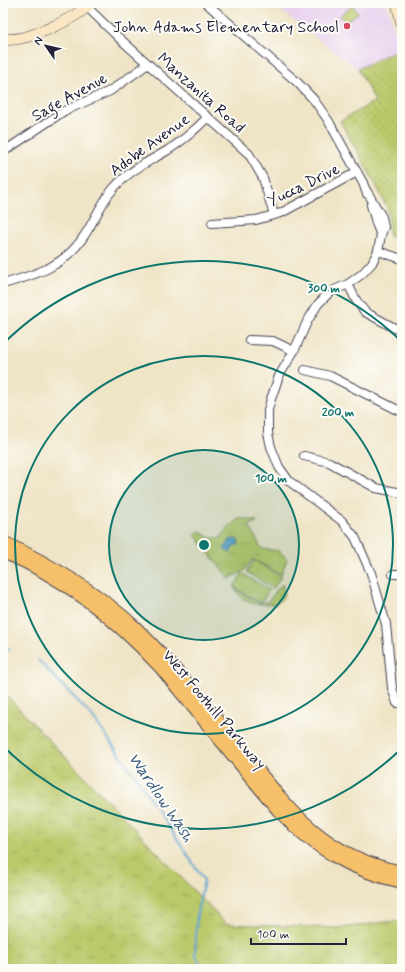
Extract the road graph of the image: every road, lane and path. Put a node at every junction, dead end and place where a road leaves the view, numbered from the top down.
1 (206, 3) edge
2 (397, 3) edge
3 (89, 5) edge
4 (402, 24) edge
5 (4, 39) edge
6 (148, 64) junction
7 (208, 117) junction
8 (3, 152) edge
9 (357, 172) junction
10 (274, 214) junction
11 (212, 223) dead end
12 (378, 251) junction
13 (402, 259) edge
14 (3, 284) edge
15 (348, 284) junction
16 (402, 332) edge
17 (249, 340) dead end
18 (294, 351) junction
19 (305, 370) dead end
20 (402, 412) edge
21 (304, 456) dead end
22 (402, 493) edge
23 (3, 542) edge
24 (3, 552) edge
25 (393, 574) dead end
26 (402, 574) edge
27 (400, 703) edge
28 (402, 872) edge
29 (402, 882) edge

1 - 9 street
2 - 4 main road
3 - 5 main road
3 - 6 street, Manzanita Road
6 - 7 street, Manzanita Road
6 - 8 street, Sage Avenue
7 - 10 street, Manzanita Road
7 - 14 street, Adobe Avenue
9 - 10 street, Yucca Drive
9 - 12 street
10 - 11 street, Yucca Drive
12 - 13 street
12 - 15 street
15 - 16 street
15 - 18 street
17 - 18 street
18 - 27 street
19 - 20 street
21 - 22 street
23 - 28 main road, West Foothill Parkway
24 - 29 main road, West Foothill Parkway
25 - 26 street

